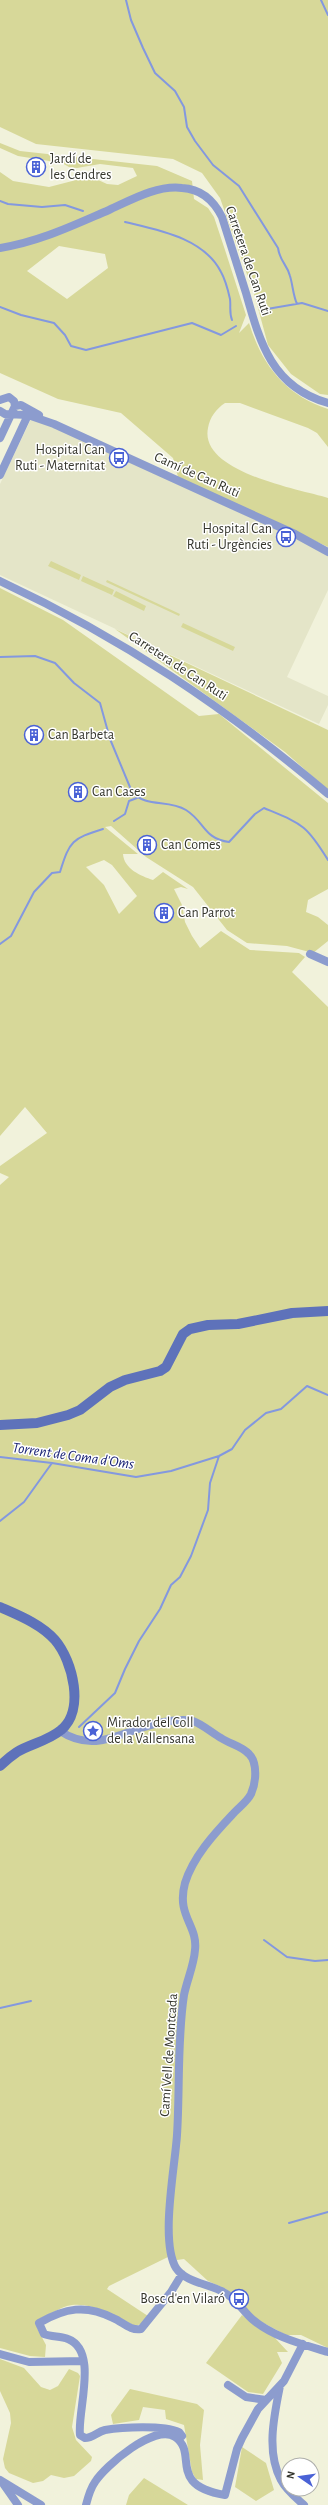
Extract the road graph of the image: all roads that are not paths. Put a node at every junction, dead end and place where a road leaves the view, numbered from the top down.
1 (0, 248) edge
2 (1, 399) edge
3 (328, 403) edge
4 (5, 415) edge
5 (28, 415) junction
6 (54, 424) junction
7 (0, 438) edge
8 (0, 475) edge
9 (328, 552) edge
10 (0, 581) edge
11 (328, 794) edge
12 (310, 954) dead end
13 (328, 962) edge
14 (328, 1311) edge
15 (0, 1425) edge
16 (0, 1607) edge
17 (60, 1731) junction
18 (0, 1766) edge
19 (182, 2274) junction
20 (303, 2344) junction
21 (328, 2352) edge
22 (0, 2354) edge
23 (82, 2361) junction
24 (228, 2385) dead end
25 (280, 2386) junction
26 (266, 2400) junction
27 (178, 2440) junction
28 (2, 2482) edge
29 (18, 2505) edge
30 (41, 2505) edge
31 (86, 2505) edge
32 (304, 2505) edge

1 - 3 street, Carretera de Can Ruti
2 - 4 street
4 - 5 street, Camí de Can Ruti
4 - 6 street, Camí de Can Ruti
4 - 7 street
5 - 6 street, Camí de Can Ruti
5 - 8 street
6 - 9 street, Camí de Can Ruti
10 - 11 street, Carretera de Can Ruti
12 - 13 street
14 - 15 street
16 - 17 street
17 - 18 street
17 - 19 street, Camí Vell de Montcada
19 - 20 street
19 - 23 street
20 - 21 street
20 - 25 street
22 - 23 street
23 - 27 street
24 - 26 street
25 - 26 street
25 - 32 street
26 - 27 street
27 - 31 street
28 - 29 street
28 - 30 street

